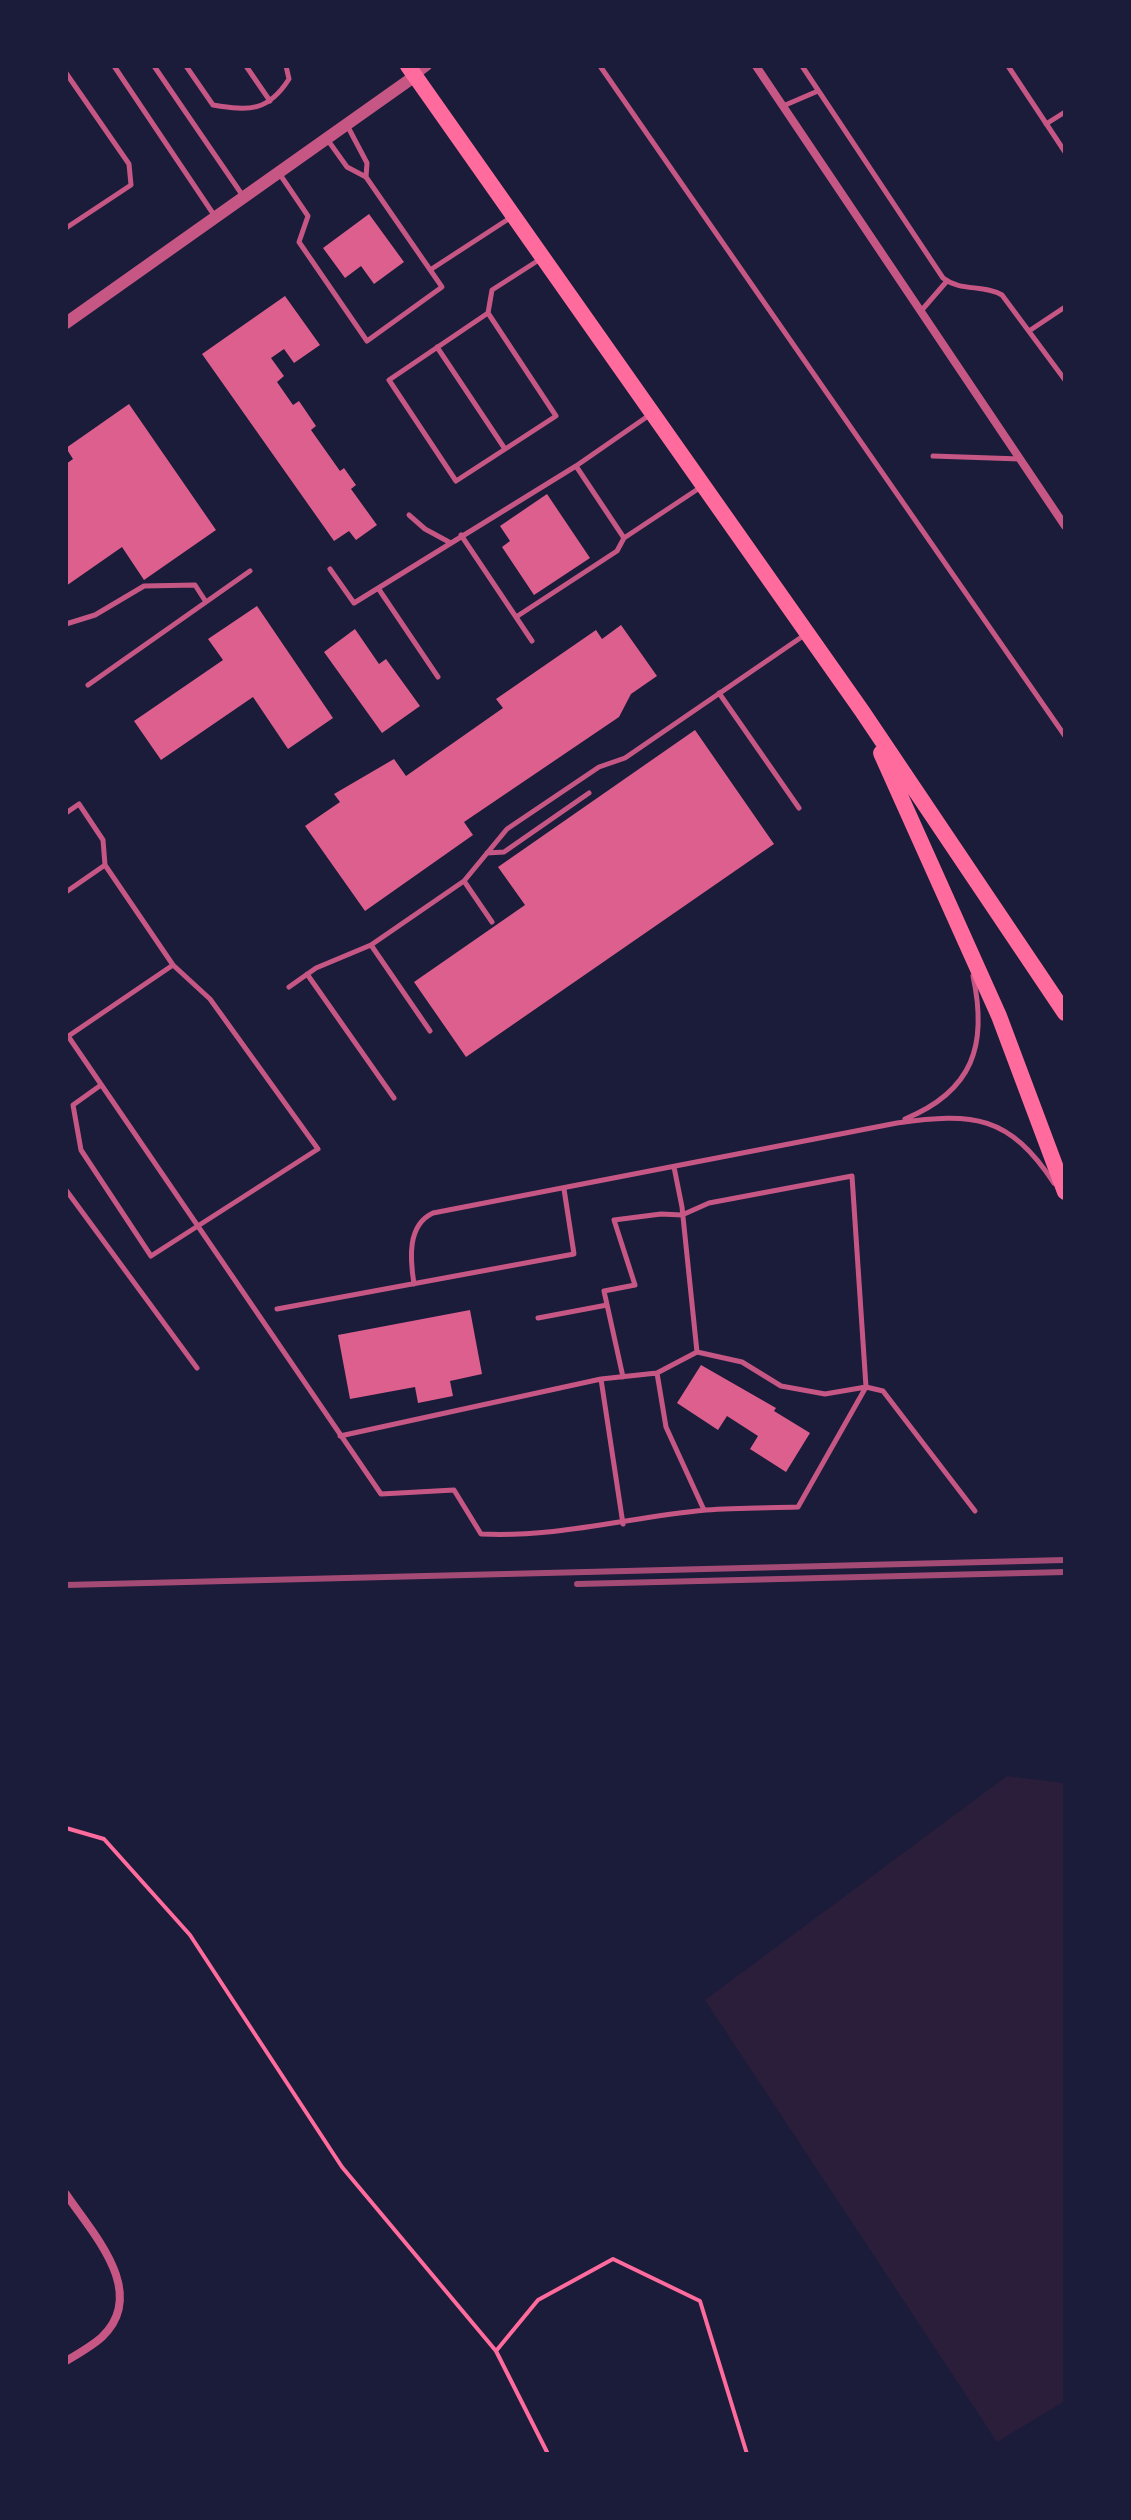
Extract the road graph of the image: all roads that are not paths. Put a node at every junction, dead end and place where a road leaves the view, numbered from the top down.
1 (114, 66) edge
2 (154, 66) edge
3 (186, 66) edge
4 (246, 66) edge
5 (286, 66) edge
6 (600, 66) edge
7 (756, 66) edge
8 (802, 66) edge
9 (1008, 66) edge
10 (417, 69) edge
11 (66, 73) edge
12 (818, 91) junction
13 (270, 101) junction
14 (782, 106) junction
15 (1065, 112) edge
16 (347, 124) junction
17 (1046, 124) junction
18 (327, 138) junction
19 (1065, 152) edge
20 (278, 172) junction
21 (366, 177) junction
22 (244, 197) junction
23 (513, 216) junction
24 (216, 217) junction
25 (66, 228) edge
26 (542, 258) junction
27 (430, 270) junction
28 (947, 281) junction
29 (1065, 307) edge
30 (488, 313) junction
31 (920, 313) junction
32 (66, 323) edge
33 (1029, 331) junction
34 (437, 347) junction
35 (1065, 380) edge
36 (652, 414) junction
37 (505, 449) junction
38 (933, 456) dead end
39 (1020, 459) junction
40 (576, 466) junction
41 (703, 486) junction
42 (1065, 507) edge
43 (1053, 508) junction
44 (409, 515) dead end
45 (1065, 526) edge
46 (461, 535) junction
47 (624, 538) junction
48 (449, 542) junction
49 (330, 569) dead end
50 (250, 571) dead end
51 (378, 588) junction
52 (206, 602) junction
53 (516, 617) junction
54 (66, 624) edge
55 (807, 633) junction
56 (532, 641) dead end
57 (438, 677) dead end
58 (88, 685) dead end
59 (719, 693) junction
60 (862, 711) junction
61 (1065, 736) edge
62 (589, 793) dead end
63 (799, 808) dead end
64 (66, 813) edge
65 (487, 853) junction
66 (105, 865) junction
67 (464, 881) junction
68 (66, 892) edge
69 (492, 922) dead end
70 (961, 932) junction
71 (371, 945) junction
72 (173, 965) junction
73 (307, 974) junction
74 (289, 987) dead end
75 (1062, 1003) edge
76 (430, 1031) dead end
77 (67, 1037) edge
78 (101, 1085) junction
79 (394, 1098) dead end
80 (897, 1123) junction
81 (674, 1167) junction
82 (564, 1189) junction
83 (66, 1190) edge
84 (1065, 1192) edge
85 (1065, 1200) edge
86 (682, 1215) junction
87 (197, 1226) junction
88 (414, 1284) junction
89 (607, 1305) junction
90 (277, 1309) dead end
91 (538, 1318) dead end
92 (697, 1352) junction
93 (197, 1368) dead end
94 (657, 1373) junction
95 (623, 1377) junction
96 (601, 1379) junction
97 (866, 1387) junction
98 (340, 1436) junction
99 (704, 1510) junction
100 (975, 1511) dead end
101 (623, 1524) junction
102 (66, 2194) edge
103 (66, 2361) edge

1 - 24 lane
2 - 22 lane
3 - 13 lane
4 - 13 lane
5 - 13 lane
6 - 61 lane
7 - 14 street
8 - 12 lane
9 - 17 lane
10 - 16 street
10 - 23 main road
11 - 25 lane
12 - 14 lane
12 - 28 lane
14 - 31 street
15 - 17 lane
16 - 18 street
16 - 21 lane
17 - 19 lane
18 - 20 street
18 - 21 lane
20 - 22 street
20 - 27 lane
21 - 27 lane
22 - 24 street
23 - 26 main road
23 - 27 lane
24 - 32 street
26 - 30 lane
26 - 36 main road
28 - 31 lane
28 - 33 lane
29 - 33 lane
30 - 34 lane
30 - 37 lane
31 - 39 street
33 - 35 lane
34 - 37 lane
34 - 37 lane
36 - 40 lane
36 - 41 main road
38 - 39 lane
39 - 43 street
40 - 46 lane
40 - 47 lane
41 - 47 lane
41 - 55 main road
42 - 43 lane
43 - 45 street
44 - 48 lane
46 - 48 lane
46 - 53 lane
47 - 53 lane
48 - 51 lane
49 - 51 lane
50 - 52 lane
51 - 57 lane
52 - 54 lane
52 - 58 lane
53 - 56 lane
55 - 59 lane
55 - 60 main road
59 - 63 lane
59 - 65 lane
60 - 70 main road
60 - 75 main road
62 - 65 lane
64 - 66 lane
65 - 67 lane
66 - 68 lane
66 - 72 lane
67 - 69 lane
67 - 71 lane
70 - 80 lane
70 - 84 main road
71 - 73 lane
71 - 76 lane
72 - 77 lane
72 - 87 lane
73 - 74 lane
73 - 79 lane
77 - 78 lane
78 - 87 lane
78 - 87 lane
80 - 81 lane
80 - 85 lane
81 - 82 lane
81 - 86 lane
82 - 88 lane
82 - 88 lane
83 - 93 lane
86 - 89 lane
86 - 92 lane
86 - 97 lane
87 - 98 lane
88 - 90 lane
89 - 91 lane
89 - 95 lane
92 - 94 lane
92 - 97 lane
94 - 95 lane
94 - 99 lane
95 - 96 lane
96 - 98 lane
96 - 101 lane
97 - 99 lane
97 - 100 lane
98 - 101 lane
99 - 101 lane
102 - 103 street

